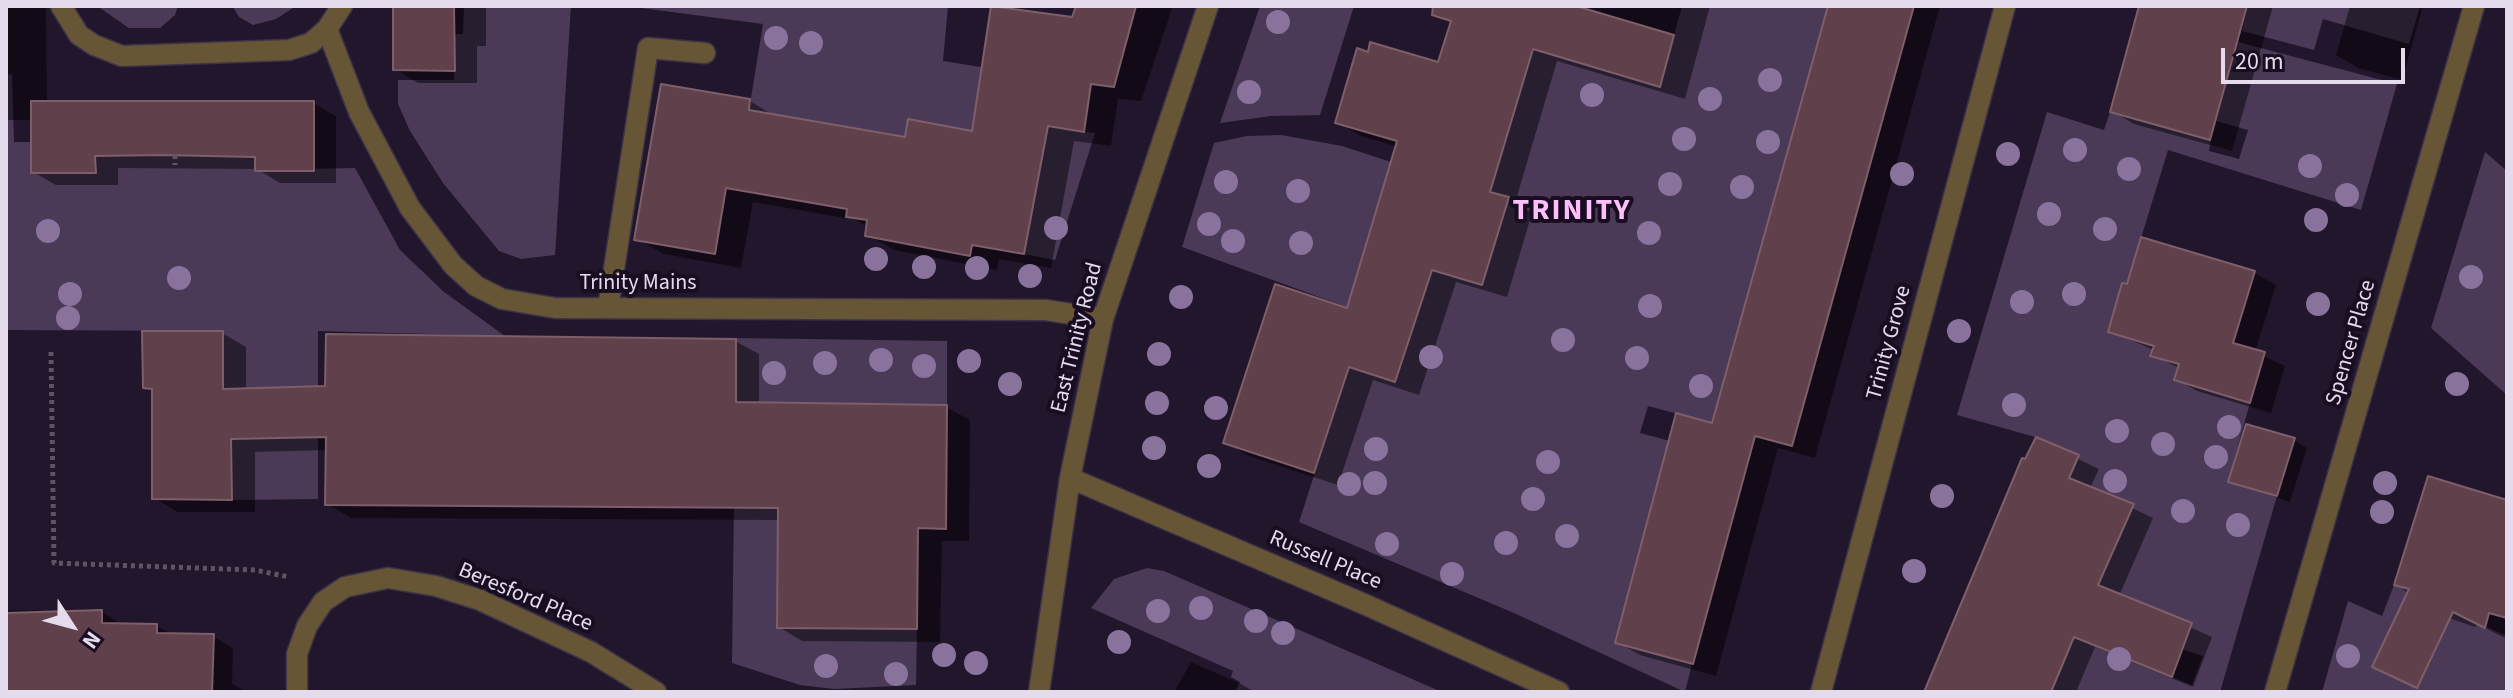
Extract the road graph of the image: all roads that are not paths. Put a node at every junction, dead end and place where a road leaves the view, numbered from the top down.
1 (61, 6) edge
2 (342, 6) edge
3 (1208, 6) edge
4 (2005, 6) edge
5 (2474, 6) edge
6 (327, 29) junction
7 (705, 53) dead end
8 (608, 308) junction
9 (1103, 319) junction
10 (1070, 478) junction
11 (297, 692) edge
12 (656, 692) edge
13 (1039, 692) edge
14 (1559, 692) edge
15 (1821, 692) edge
16 (2275, 692) edge

1 - 6 street
2 - 6 street
3 - 9 street, East Trinity Road
4 - 15 street, Trinity Grove
5 - 16 street, Spencer Place
6 - 8 street, Trinity Mains
7 - 8 street
8 - 9 street, Trinity Mains
9 - 10 street, East Trinity Road
10 - 13 street, East Trinity Road
10 - 14 street, Russell Place
11 - 12 street, Beresford Place

